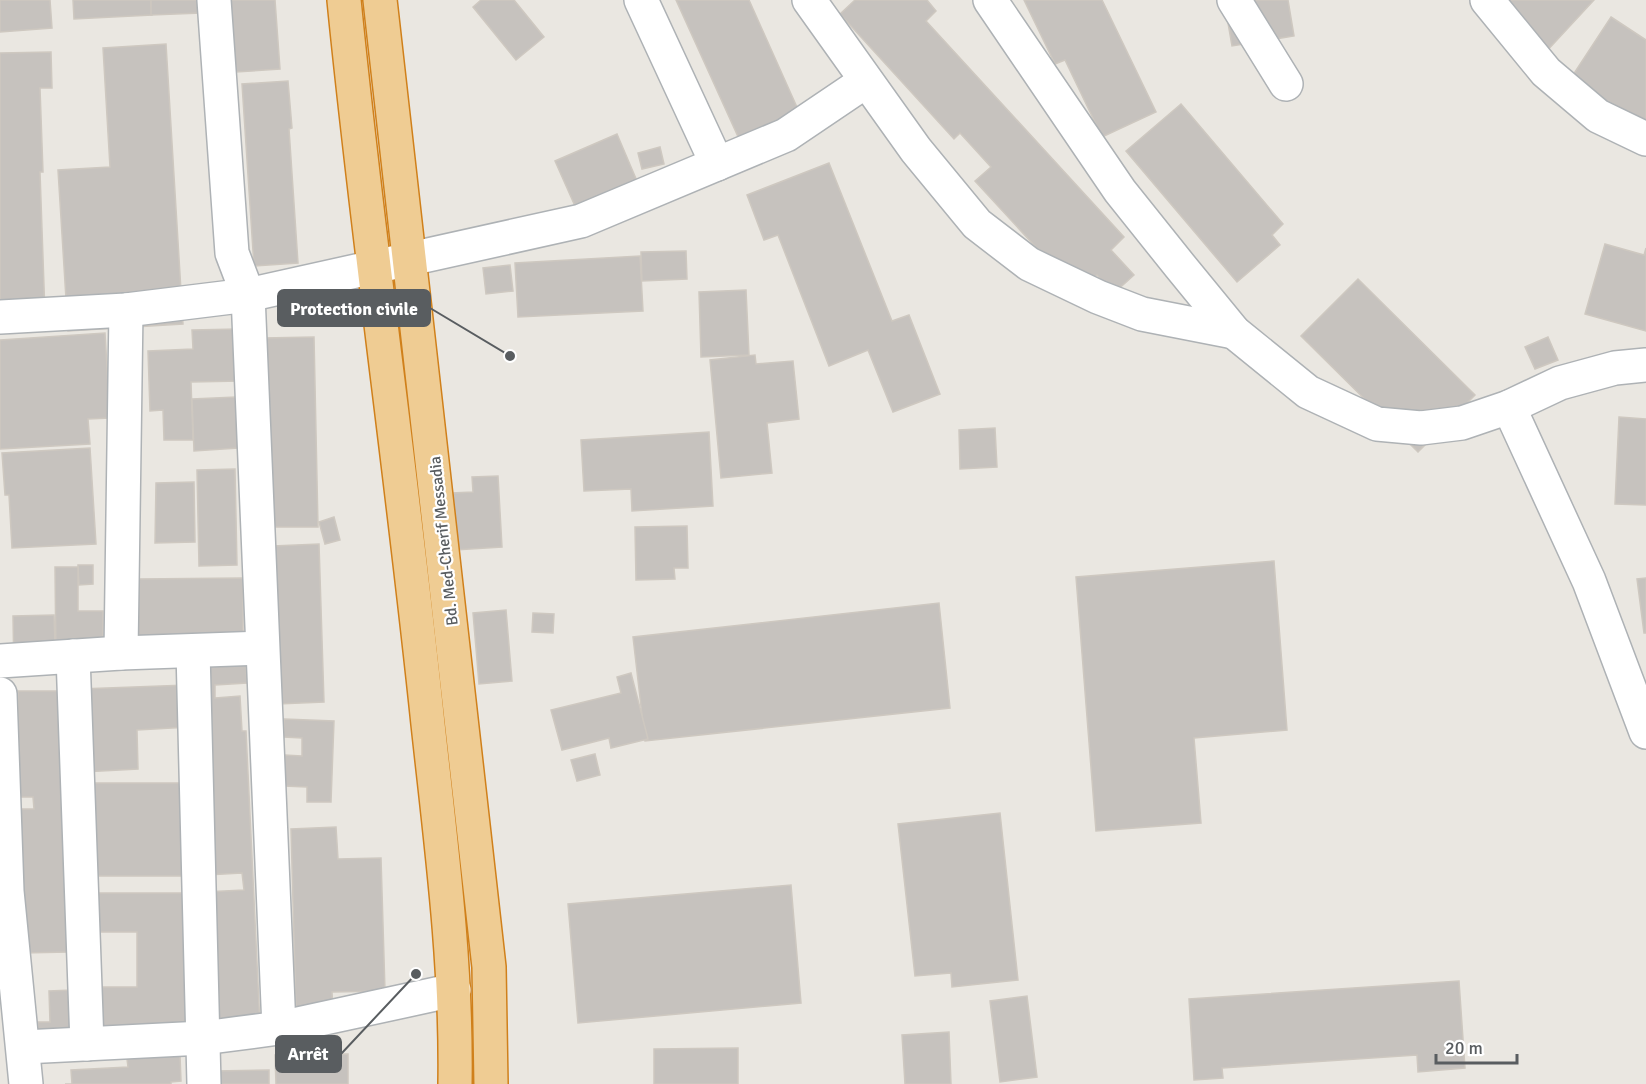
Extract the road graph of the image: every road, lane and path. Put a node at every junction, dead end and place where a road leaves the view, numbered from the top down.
1 (214, 0) edge
2 (344, 0) edge
3 (380, 0) edge
4 (641, 0) edge
5 (809, 0) edge
6 (990, 0) edge
7 (1234, 0) edge
8 (1487, 0) edge
9 (866, 81) junction
10 (1286, 84) dead end
11 (1646, 139) edge
12 (717, 164) junction
13 (411, 259) junction
14 (375, 268) junction
15 (248, 294) junction
16 (126, 310) junction
17 (0, 317) edge
18 (1234, 332) junction
19 (1646, 365) edge
20 (1509, 407) junction
21 (261, 648) junction
22 (193, 651) junction
23 (121, 653) junction
24 (73, 656) junction
25 (0, 661) edge
26 (0, 694) edge
27 (1646, 732) edge
28 (3, 891) edge
29 (454, 990) junction
30 (279, 1028) junction
31 (203, 1038) junction
32 (87, 1044) junction
33 (24, 1047) junction
34 (26, 1084) edge
35 (204, 1084) edge
36 (455, 1084) edge
37 (491, 1084) edge

1 - 15 street
2 - 14 highway, Bd. Med-Cherif Messadia
3 - 13 highway, Bd. Med-Cherif Messadia
4 - 12 street
5 - 9 street
6 - 18 street
7 - 10 street
8 - 11 street
9 - 12 street
9 - 18 street
12 - 13 street
13 - 14 street
13 - 37 highway, Bd. Med-Cherif Messadia
14 - 15 street
14 - 29 highway, Bd. Med-Cherif Messadia
15 - 16 street
15 - 21 street
16 - 17 street
16 - 23 street
18 - 20 street
19 - 20 street
20 - 27 street
21 - 22 street
21 - 30 street
22 - 23 street
22 - 31 street
23 - 24 street
24 - 25 street
24 - 32 street
26 - 28 street
28 - 33 street
29 - 30 street
29 - 36 highway, Bd. Med-Cherif Messadia
30 - 31 street
31 - 32 street
31 - 35 street
32 - 33 street
33 - 34 street

